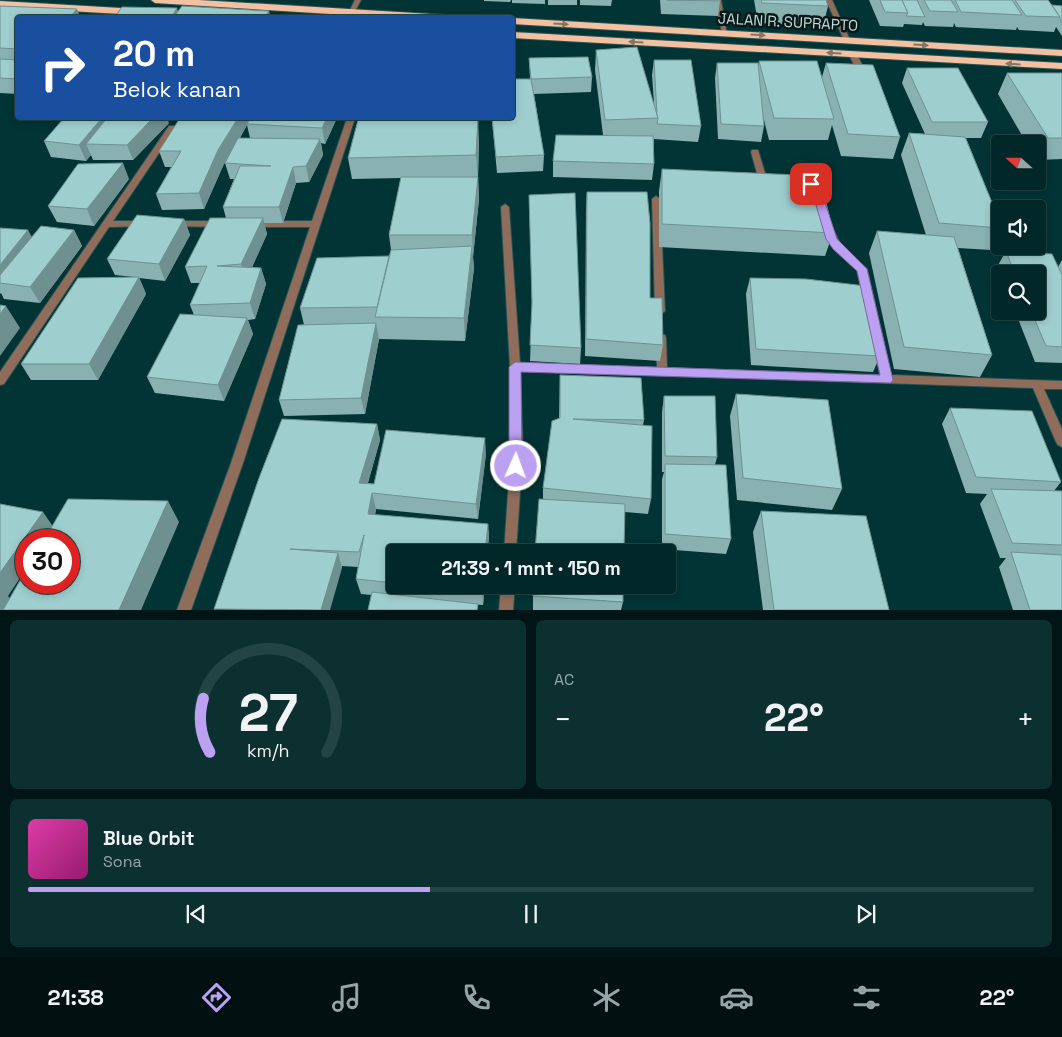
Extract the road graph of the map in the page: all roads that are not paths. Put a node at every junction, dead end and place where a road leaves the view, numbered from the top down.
1 (156, 0) edge
2 (358, 0) edge
3 (718, 0) edge
4 (830, 0) edge
5 (176, 1) edge
6 (0, 4) edge
7 (352, 12) junction
8 (150, 13) edge
9 (400, 15) edge
10 (515, 21) edge
11 (666, 31) junction
12 (725, 33) junction
13 (515, 35) edge
14 (847, 40) junction
15 (668, 44) junction
16 (1062, 53) edge
17 (853, 55) junction
18 (1062, 66) edge
19 (866, 82) edge
20 (350, 120) edge
21 (172, 128) edge
22 (755, 152) dead end
23 (781, 179) edge
24 (656, 199) dead end
25 (505, 207) dead end
26 (822, 212) edge
27 (107, 224) junction
28 (316, 224) junction
29 (515, 367) junction
30 (662, 372) junction
31 (887, 380) junction
32 (0, 381) edge
33 (1037, 384) junction
34 (1062, 385) edge
35 (1062, 442) edge
36 (511, 544) edge
37 (507, 594) edge
38 (184, 610) edge
39 (506, 610) edge

1 - 5 highway
2 - 7 street
3 - 12 street
4 - 14 street
5 - 7 highway
6 - 8 highway
7 - 9 highway
10 -> 11 highway, JALAN R. SUPRAPTO
11 - 12 highway, JALAN R. SUPRAPTO
11 - 15 highway
12 -> 14 highway, JALAN R. SUPRAPTO
15 -> 13 highway, JALAN R. SUPRAPTO
14 -> 16 highway, JALAN R. SUPRAPTO
17 -> 15 highway, JALAN R. SUPRAPTO
18 -> 17 highway, JALAN R. SUPRAPTO
17 - 19 street
20 - 28 street
21 - 27 street
22 - 23 street
24 - 30 street
25 - 29 street
26 - 31 street
27 - 28 street
27 - 32 street
28 - 38 street
29 - 30 street
29 - 36 street
30 - 31 street
31 - 33 street
33 - 34 street
33 - 35 street
37 - 39 street

